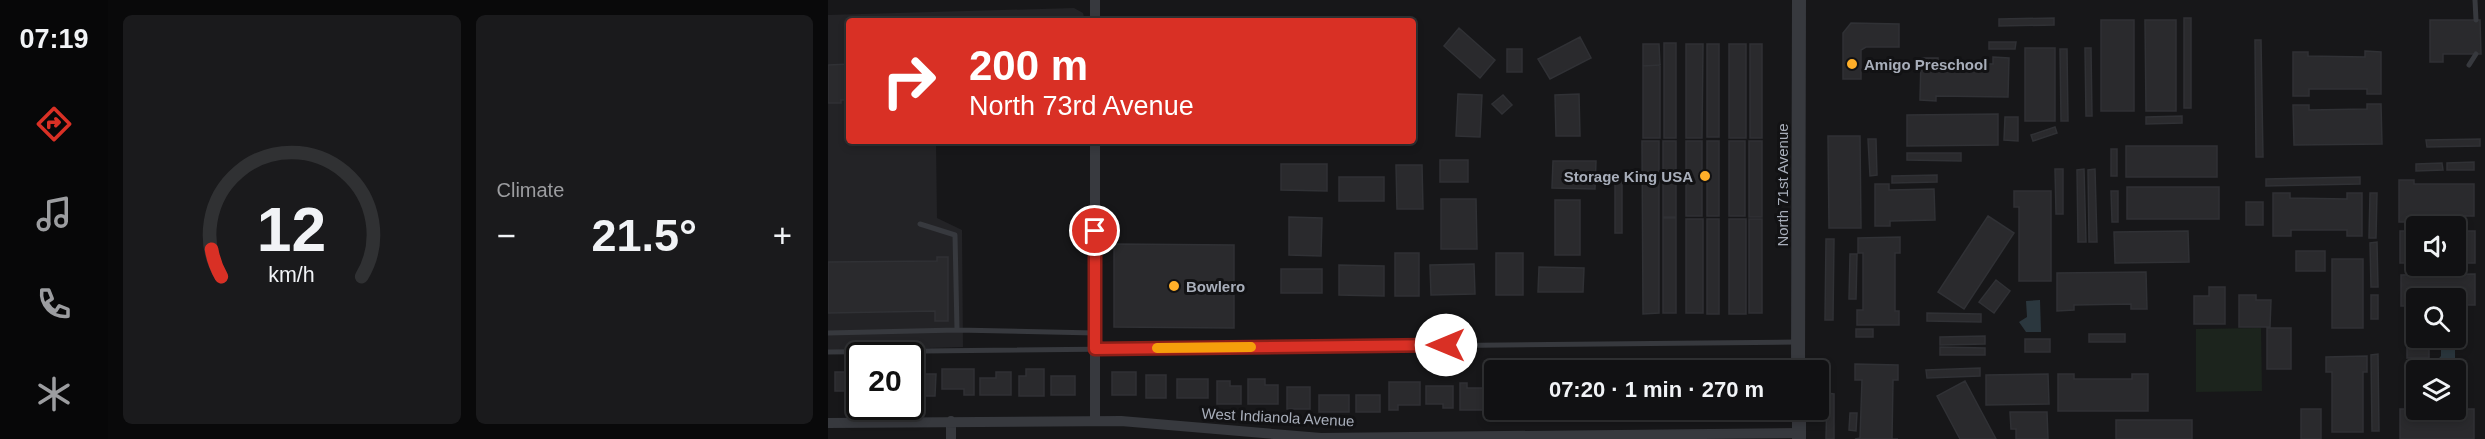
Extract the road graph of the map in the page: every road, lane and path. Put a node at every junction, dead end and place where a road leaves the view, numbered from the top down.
1 (1095, 0) edge
2 (1799, 0) edge
3 (2475, 0) edge
4 (1095, 18) edge
5 (2476, 20) dead end
6 (2476, 54) dead end
7 (2469, 66) dead end
8 (1095, 144) edge
9 (920, 224) dead end
10 (957, 330) junction
11 (828, 333) edge
12 (1095, 333) junction
13 (1798, 342) junction
14 (1095, 349) junction
15 (828, 352) edge
16 (1798, 360) edge
17 (1798, 420) edge
18 (951, 421) junction
19 (1095, 421) junction
20 (828, 423) edge
21 (1258, 436) edge
22 (1799, 436) edge
23 (951, 439) edge

1 - 4 street
2 - 13 street, North 71st Avenue
3 - 5 lane
6 - 7 lane
8 - 12 street
9 - 10 lane
10 - 11 lane
10 - 12 lane
12 - 14 street
13 - 14 lane
13 - 16 street, North 71st Avenue
14 - 15 lane
14 - 19 street
17 - 22 street
18 - 19 street, West Indianola Avenue
18 - 20 street, West Indianola Avenue
18 - 23 street
19 - 21 street, West Indianola Avenue
21 - 22 street, West Indianola Avenue

